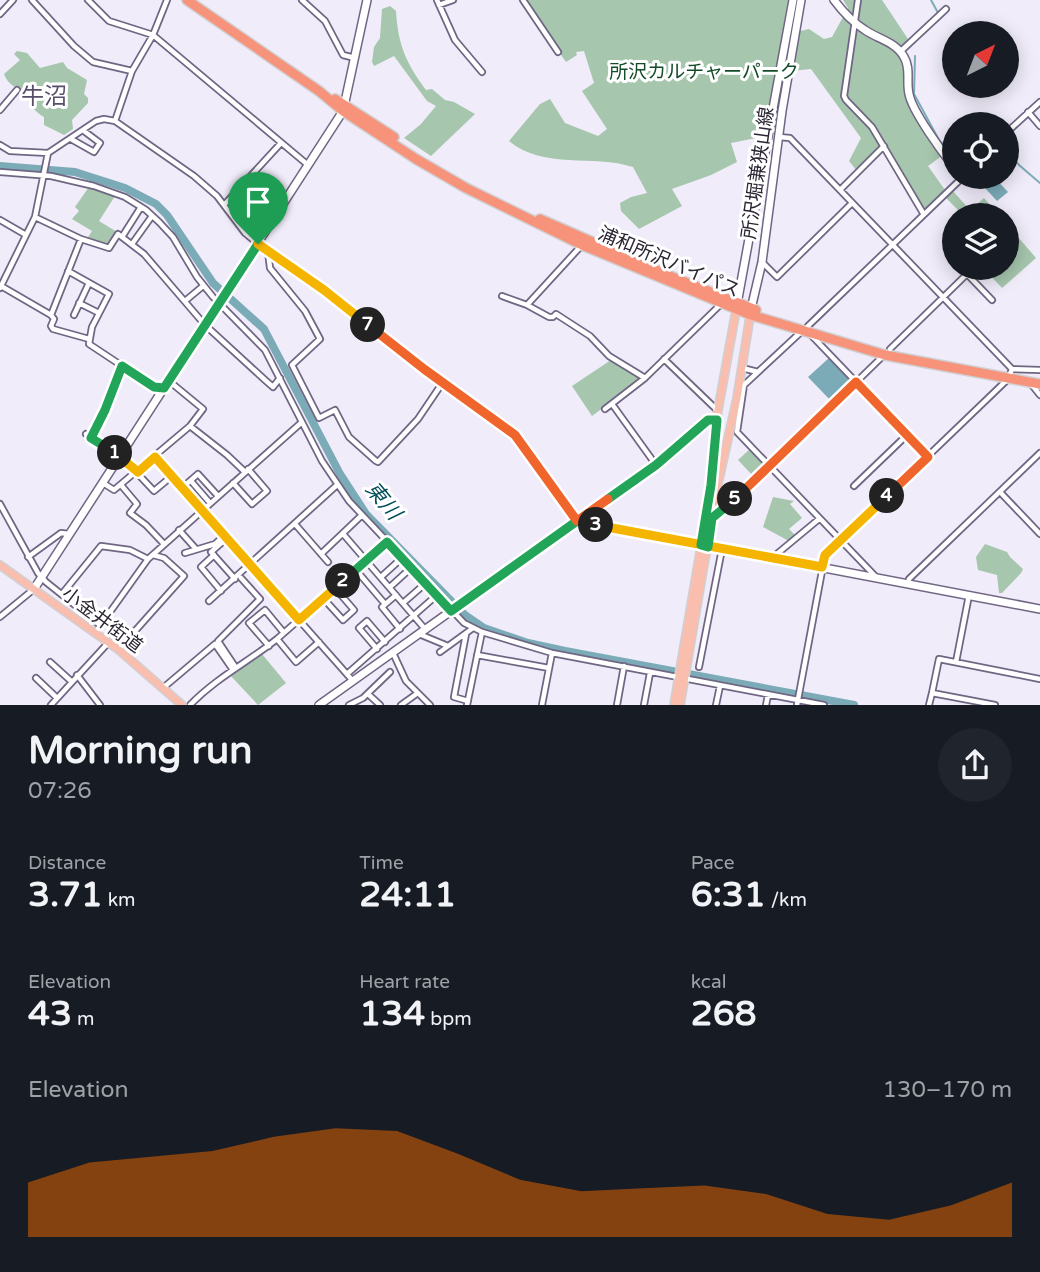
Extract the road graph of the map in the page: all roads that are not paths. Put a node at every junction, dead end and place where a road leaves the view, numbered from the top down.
1 (13, 0) edge
2 (32, 0) edge
3 (88, 0) edge
4 (167, 0) edge
5 (187, 0) edge
6 (302, 0) edge
7 (367, 0) edge
8 (453, 0) edge
9 (523, 0) edge
10 (793, 0) edge
11 (801, 0) edge
12 (834, 0) edge
13 (858, 0) edge
14 (438, 2) edge
15 (946, 9) dead end
16 (1, 11) edge
17 (854, 23) junction
18 (153, 35) junction
19 (901, 51) junction
20 (558, 52) dead end
21 (355, 58) junction
22 (132, 71) junction
23 (482, 72) dead end
24 (17, 90) dead end
25 (1040, 102) edge
26 (344, 108) junction
27 (0, 110) edge
28 (1028, 112) junction
29 (115, 121) junction
30 (1019, 121) edge
31 (1040, 126) edge
32 (84, 131) junction
33 (778, 137) junction
34 (70, 138) junction
35 (281, 143) junction
36 (0, 145) edge
37 (884, 146) junction
38 (942, 151) edge
39 (48, 153) junction
40 (309, 165) junction
41 (0, 172) edge
42 (45, 173) junction
43 (949, 189) edge
44 (840, 190) junction
45 (852, 203) junction
46 (225, 204) junction
47 (141, 206) junction
48 (923, 213) junction
49 (152, 216) junction
50 (35, 217) junction
51 (0, 220) edge
52 (26, 235) junction
53 (122, 237) junction
54 (81, 239) junction
55 (132, 244) junction
56 (258, 244) junction
57 (891, 244) junction
58 (582, 245) junction
59 (268, 251) junction
60 (762, 262) junction
61 (68, 271) junction
62 (89, 283) junction
63 (1, 285) edge
64 (203, 286) junction
65 (502, 296) dead end
66 (943, 297) junction
67 (185, 300) junction
68 (992, 300) dead end
69 (220, 302) junction
70 (79, 303) junction
71 (720, 304) junction
72 (527, 305) junction
73 (737, 307) junction
74 (751, 312) junction
75 (99, 313) junction
76 (51, 315) junction
77 (74, 315) dead end
78 (205, 325) junction
79 (806, 329) junction
80 (89, 339) junction
81 (887, 352) junction
82 (664, 359) junction
83 (122, 366) junction
84 (742, 368) junction
85 (1040, 370) edge
86 (758, 372) junction
87 (1011, 374) junction
88 (280, 378) junction
89 (645, 378) junction
90 (169, 381) junction
91 (443, 382) junction
92 (856, 382) junction
93 (1037, 382) edge
94 (164, 388) junction
95 (1040, 395) edge
96 (612, 404) junction
97 (605, 409) dead end
98 (718, 410) junction
99 (717, 420) junction
100 (302, 422) junction
101 (190, 426) junction
102 (907, 435) junction
103 (1040, 453) edge
104 (121, 456) junction
105 (155, 457) junction
106 (928, 457) junction
107 (656, 465) junction
108 (769, 467) junction
109 (246, 471) junction
110 (138, 472) junction
111 (172, 476) junction
112 (191, 481) junction
113 (233, 483) junction
114 (103, 484) junction
115 (121, 485) junction
116 (337, 485) junction
117 (854, 486) dead end
118 (183, 487) junction
119 (1000, 492) junction
120 (218, 496) junction
121 (210, 503) junction
122 (0, 504) edge
123 (203, 510) junction
124 (362, 515) junction
125 (712, 518) junction
126 (819, 519) junction
127 (577, 521) junction
128 (295, 524) junction
129 (179, 530) junction
130 (70, 534) junction
131 (1040, 534) edge
132 (344, 535) junction
133 (226, 537) junction
134 (841, 541) junction
135 (387, 542) junction
136 (164, 544) junction
137 (704, 546) junction
138 (196, 549) junction
139 (722, 549) junction
140 (185, 553) dead end
141 (321, 554) junction
142 (153, 555) junction
143 (214, 555) junction
144 (28, 557) junction
145 (403, 557) junction
146 (148, 559) junction
147 (771, 559) junction
148 (367, 560) junction
149 (328, 562) dead end
150 (0, 565) edge
151 (251, 565) junction
152 (412, 567) junction
153 (822, 567) junction
154 (356, 570) junction
155 (42, 577) junction
156 (381, 577) junction
157 (238, 578) junction
158 (877, 578) junction
159 (426, 583) junction
160 (908, 584) junction
161 (390, 587) junction
162 (34, 589) junction
163 (335, 589) junction
164 (221, 591) junction
165 (62, 594) junction
166 (396, 595) junction
167 (437, 595) junction
168 (969, 595) junction
169 (323, 598) junction
170 (209, 601) dead end
171 (403, 603) junction
172 (385, 604) junction
173 (1040, 609) edge
174 (452, 611) junction
175 (414, 616) junction
176 (0, 617) edge
177 (299, 620) junction
178 (100, 625) junction
179 (473, 628) junction
180 (400, 629) junction
181 (422, 632) junction
182 (482, 632) junction
183 (95, 633) junction
184 (284, 633) junction
185 (466, 634) junction
186 (276, 639) junction
187 (108, 642) junction
188 (319, 642) junction
189 (385, 642) junction
190 (269, 646) junction
191 (449, 646) junction
192 (376, 649) junction
193 (119, 650) junction
194 (440, 652) dead end
195 (393, 653) junction
196 (552, 653) junction
197 (477, 654) junction
198 (956, 662) junction
199 (50, 663) dead end
200 (624, 666) junction
201 (699, 667) dead end
202 (549, 668) junction
203 (234, 669) junction
204 (390, 672) dead end
205 (650, 673) junction
206 (347, 674) junction
207 (77, 675) junction
208 (682, 677) junction
209 (36, 678) dead end
210 (1040, 679) edge
211 (71, 681) junction
212 (353, 681) junction
213 (720, 686) junction
214 (163, 688) junction
215 (932, 693) junction
216 (368, 694) junction
217 (415, 695) dead end
218 (768, 695) junction
219 (57, 698) junction
220 (798, 701) edge
221 (468, 703) edge
222 (51, 705) edge
223 (100, 705) edge
224 (182, 705) edge
225 (190, 705) edge
226 (318, 705) edge
227 (349, 705) edge
228 (380, 705) edge
229 (401, 705) edge
230 (430, 705) edge
231 (542, 705) edge
232 (617, 705) edge
233 (644, 705) edge
234 (674, 705) edge
235 (680, 705) edge
236 (716, 705) edge
237 (766, 705) edge
238 (824, 705) edge
239 (929, 705) edge
240 (995, 705) edge

1 - 16 street
2 - 22 street
3 - 18 street
4 - 18 street
5 - 26 highway, 浦和所沢バイパス
6 - 21 street
7 - 21 street
8 - 14 street
9 - 20 street
10 - 73 street, 所沢堀兼狭山線
11 - 33 street, 所沢堀兼狭山線
12 - 17 street
13 - 17 street
14 - 23 street
15 - 19 street
17 - 19 street
17 - 37 street
18 - 22 street
18 - 35 street
19 - 38 street
21 - 26 street
22 - 29 street
24 - 27 street
25 - 28 street
26 - 40 street
26 - 58 highway, 浦和所沢バイパス
26 - 73 highway, 浦和所沢バイパス
28 - 30 street
28 - 31 street
29 - 32 street
29 - 46 street
32 - 34 street
32 - 34 street
33 - 44 street
33 - 60 street, 所沢堀兼狭山線
34 - 39 street
35 - 40 street
35 - 46 street
36 - 39 street
37 - 44 street
37 - 48 street
39 - 42 street
40 - 56 street
41 - 42 street
42 - 47 street
42 - 50 street
43 - 48 street
44 - 45 street
45 - 57 street
45 - 60 street
46 - 56 street
47 - 49 street
47 - 53 street
48 - 57 street
49 - 55 street
49 - 64 street
50 - 52 street
50 - 54 street
51 - 52 street
52 - 63 street
53 - 54 street
53 - 55 street
54 - 61 street
55 - 67 street
56 - 59 street
56 - 69 street
57 - 66 street
57 - 79 street
58 - 71 highway, 浦和所沢バイパス
58 - 72 street
59 - 91 street
59 - 91 street
60 - 74 street, 所沢堀兼狭山線
61 - 62 street
61 - 76 street
62 - 70 street
62 - 75 street
63 - 76 street
64 - 67 street
64 - 69 street
65 - 72 street
66 - 68 street
66 - 81 street
66 - 87 street
67 - 78 street
69 - 78 street
69 - 88 street
70 - 75 street
70 - 77 street
71 - 73 highway, 浦和所沢バイパス
71 - 82 street
72 - 89 street
73 - 74 highway, 浦和所沢バイパス
73 - 98 main road
74 - 79 highway, 浦和所沢バイパス
74 - 84 main road
75 - 80 street
76 - 80 street
78 - 88 street
78 - 90 street
79 - 81 highway, 浦和所沢バイパス
79 - 86 street
79 - 92 street
80 - 83 street
81 - 87 highway, 浦和所沢バイパス
81 - 92 street
82 - 89 street
82 - 98 street
83 - 94 street
83 - 104 street
84 - 86 street
84 - 125 main road
85 - 87 street
86 - 108 street
87 - 93 highway, 浦和所沢バイパス
87 - 106 street
88 - 100 street
89 - 96 street
90 - 94 street
90 - 101 street
91 - 127 street
92 - 102 street
92 - 108 street
93 - 95 street
94 - 104 street
96 - 97 street
96 - 107 street
98 - 99 main road
99 - 107 street
99 - 137 main road
100 - 109 street
100 - 116 street
101 - 105 street
101 - 109 street
102 - 106 street
102 - 117 street
103 - 119 street
104 - 110 street
104 - 114 street
105 - 110 street
105 - 111 street
106 - 134 street
107 - 127 street
108 - 125 street
108 - 126 street
109 - 113 street
109 - 113 street
110 - 111 street
110 - 115 street
111 - 118 street
112 - 118 street
112 - 120 street
112 - 121 street
113 - 120 street
114 - 115 street
114 - 130 street
115 - 136 street
116 - 124 street
116 - 128 street
118 - 123 street
119 - 131 street
119 - 160 street
120 - 121 street
121 - 123 street
122 - 144 street
123 - 129 street
123 - 133 street
124 - 132 street
124 - 135 street
125 - 137 main road
126 - 134 street
126 - 147 street
127 - 137 street
127 - 174 street
128 - 141 street
128 - 151 street
129 - 136 street
129 - 138 street
130 - 144 street
130 - 155 street
132 - 141 street
132 - 148 street
133 - 138 street
133 - 143 street
133 - 151 street
134 - 153 street
134 - 158 street
135 - 145 street
135 - 148 street
136 - 142 street
137 - 139 street
137 - 208 main road
138 - 140 street
139 - 147 street
139 - 201 street
141 - 149 street
142 - 146 street
142 - 193 street
143 - 157 street
143 - 164 street
144 - 155 street
145 - 152 street
145 - 156 street
146 - 165 street
146 - 178 street
147 - 153 street
148 - 154 street
148 - 156 street
150 - 162 main road, 小金井街道
151 - 157 street
151 - 177 street
152 - 159 street
152 - 161 street
153 - 158 street
153 - 220 street
154 - 163 street
154 - 172 street
155 - 162 street
155 - 165 street
156 - 161 street
157 - 164 street
157 - 203 street
158 - 160 street
159 - 167 street
159 - 171 street
160 - 168 street
161 - 166 street
162 - 176 street
162 - 183 main road, 小金井街道
163 - 169 street
163 - 169 street
164 - 170 street
165 - 178 street
166 - 171 street
166 - 172 street
167 - 174 street
167 - 175 street
168 - 173 street
168 - 198 street
169 - 177 street
171 - 175 street
172 - 180 street
174 - 179 street
174 - 181 street
175 - 180 street
175 - 181 street
177 - 184 street
177 - 188 street
178 - 183 street
179 - 182 street
179 - 185 street
180 - 189 street
181 - 191 street
181 - 195 street
182 - 196 street
182 - 197 street
183 - 187 main road, 小金井街道
184 - 186 street
184 - 190 street
185 - 191 street
185 - 221 street
186 - 188 street
186 - 190 street
187 - 193 main road, 小金井街道
187 - 207 street
188 - 206 street
189 - 192 street
189 - 192 street
190 - 203 street
191 - 194 street
192 - 206 street
193 - 214 main road, 小金井街道
195 - 212 street
195 - 230 street
196 - 200 street
196 - 202 street
197 - 202 street
197 - 221 street
198 - 210 street
198 - 215 street
199 - 211 street
200 - 205 street
200 - 232 street
202 - 231 street
203 - 214 street
203 - 225 street
204 - 216 street
205 - 208 street
205 - 233 street
206 - 212 street
207 - 211 street
207 - 223 street
208 - 213 street
208 - 234 main road
208 - 235 main road
209 - 219 street
211 - 219 street
212 - 226 street
213 - 218 street
213 - 236 street
214 - 224 main road, 小金井街道
215 - 239 street
215 - 240 street
216 - 227 street
216 - 228 street
217 - 229 street
218 - 220 street
218 - 237 street
219 - 222 street
220 - 238 street

